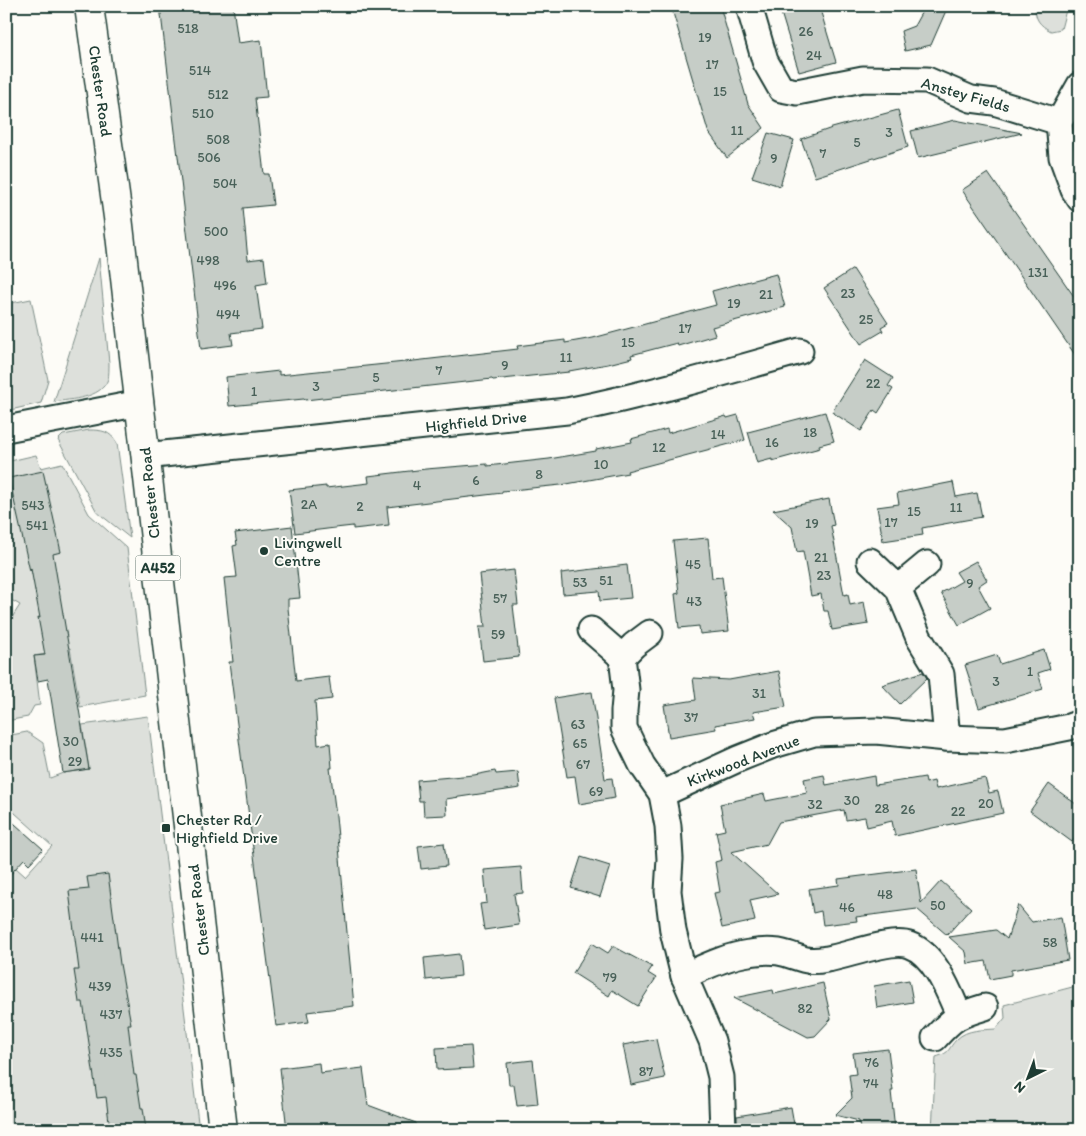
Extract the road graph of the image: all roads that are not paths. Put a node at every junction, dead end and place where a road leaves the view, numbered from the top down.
1 (90, 6) edge
2 (749, 6) edge
3 (1080, 85) edge
4 (1059, 122) junction
5 (1080, 199) edge
6 (800, 351) dead end
7 (140, 403) junction
8 (6, 429) edge
9 (145, 456) junction
10 (870, 561) dead end
11 (926, 564) dead end
12 (898, 588) junction
13 (591, 630) dead end
14 (650, 633) dead end
15 (622, 657) junction
16 (1080, 723) edge
17 (946, 738) junction
18 (662, 794) junction
19 (684, 976) junction
20 (985, 1007) dead end
21 (960, 1015) junction
22 (935, 1038) dead end
23 (223, 1130) edge
24 (723, 1130) edge

1 - 7 highway, Chester Road / A452
2 - 4 street, Anstey Fields
3 - 4 street
4 - 5 street
6 - 9 street, Highfield Drive
7 - 8 street
7 - 9 highway, Chester Road / A452
9 - 23 highway, Chester Road / A452
10 - 12 street
11 - 12 street
12 - 17 street
13 - 15 street
14 - 15 street
15 - 18 street
16 - 17 street, Kirkwood Avenue
17 - 18 street, Kirkwood Avenue
18 - 19 street
19 - 21 street
19 - 24 street
20 - 21 street
21 - 22 street

